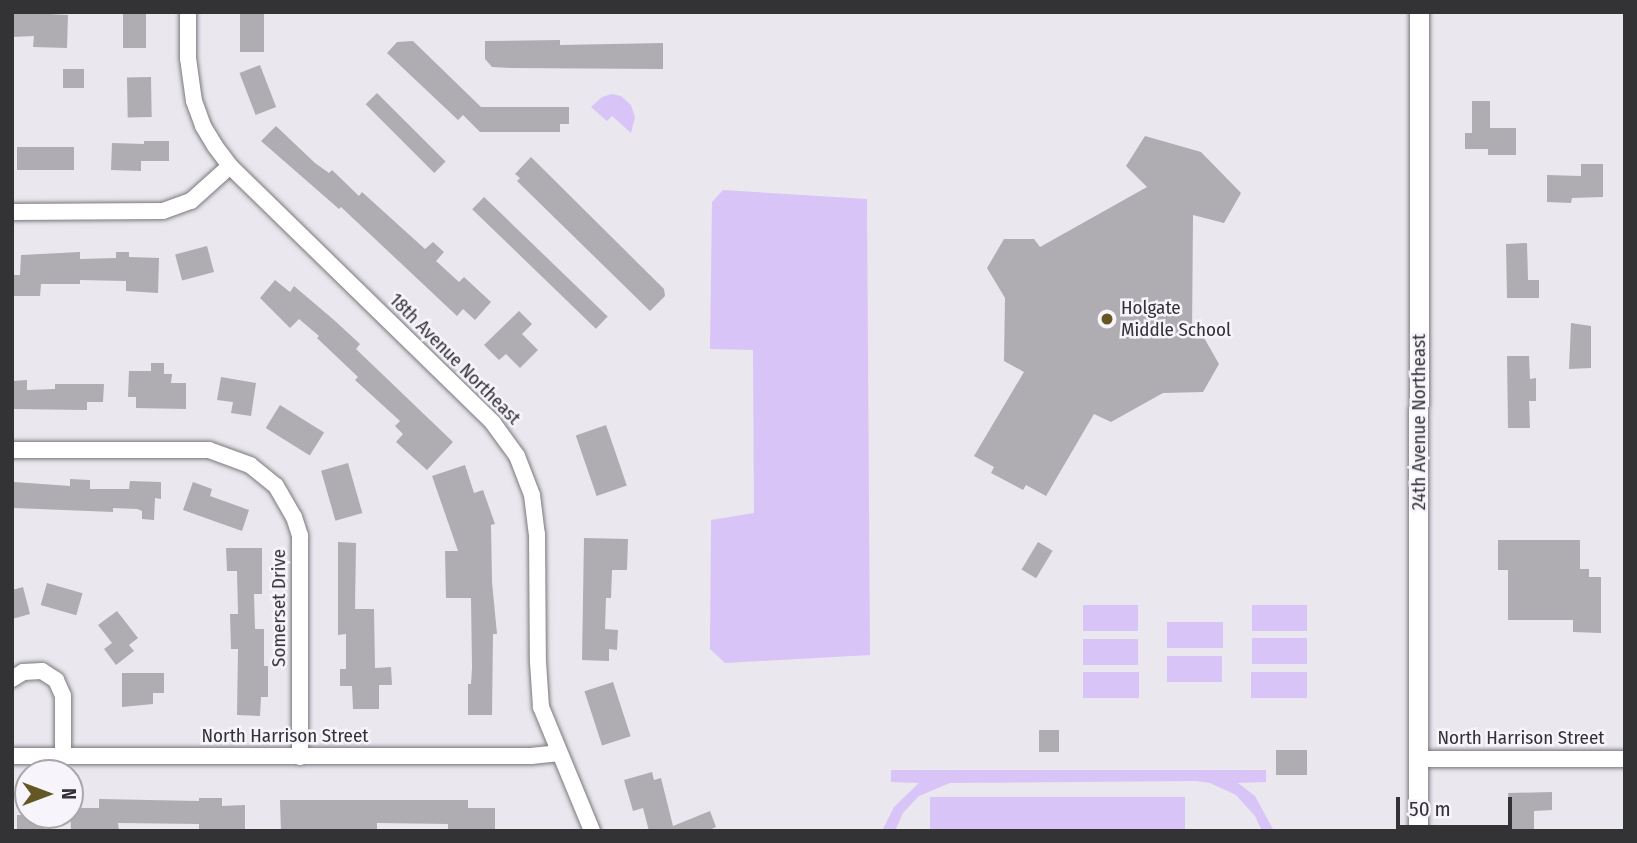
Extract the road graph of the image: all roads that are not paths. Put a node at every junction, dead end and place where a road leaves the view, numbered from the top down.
1 (188, 12) edge
2 (1419, 12) edge
3 (230, 166) junction
4 (12, 212) edge
5 (12, 450) edge
6 (12, 680) edge
7 (558, 753) junction
8 (12, 756) edge
9 (63, 756) junction
10 (300, 757) junction
11 (1418, 759) junction
12 (1625, 759) edge
13 (592, 831) edge
14 (1418, 831) edge

1 - 3 street, 18th Avenue Northeast
2 - 11 main road, 24th Avenue Northeast
3 - 4 street
3 - 7 street, 18th Avenue Northeast
5 - 10 street, Somerset Drive
6 - 9 street
7 - 10 street, North Harrison Street
7 - 13 street, 18th Avenue Northeast
8 - 9 street, North Harrison Street
9 - 10 street, North Harrison Street
11 - 12 street, North Harrison Street
11 - 14 main road, 24th Avenue Northeast

